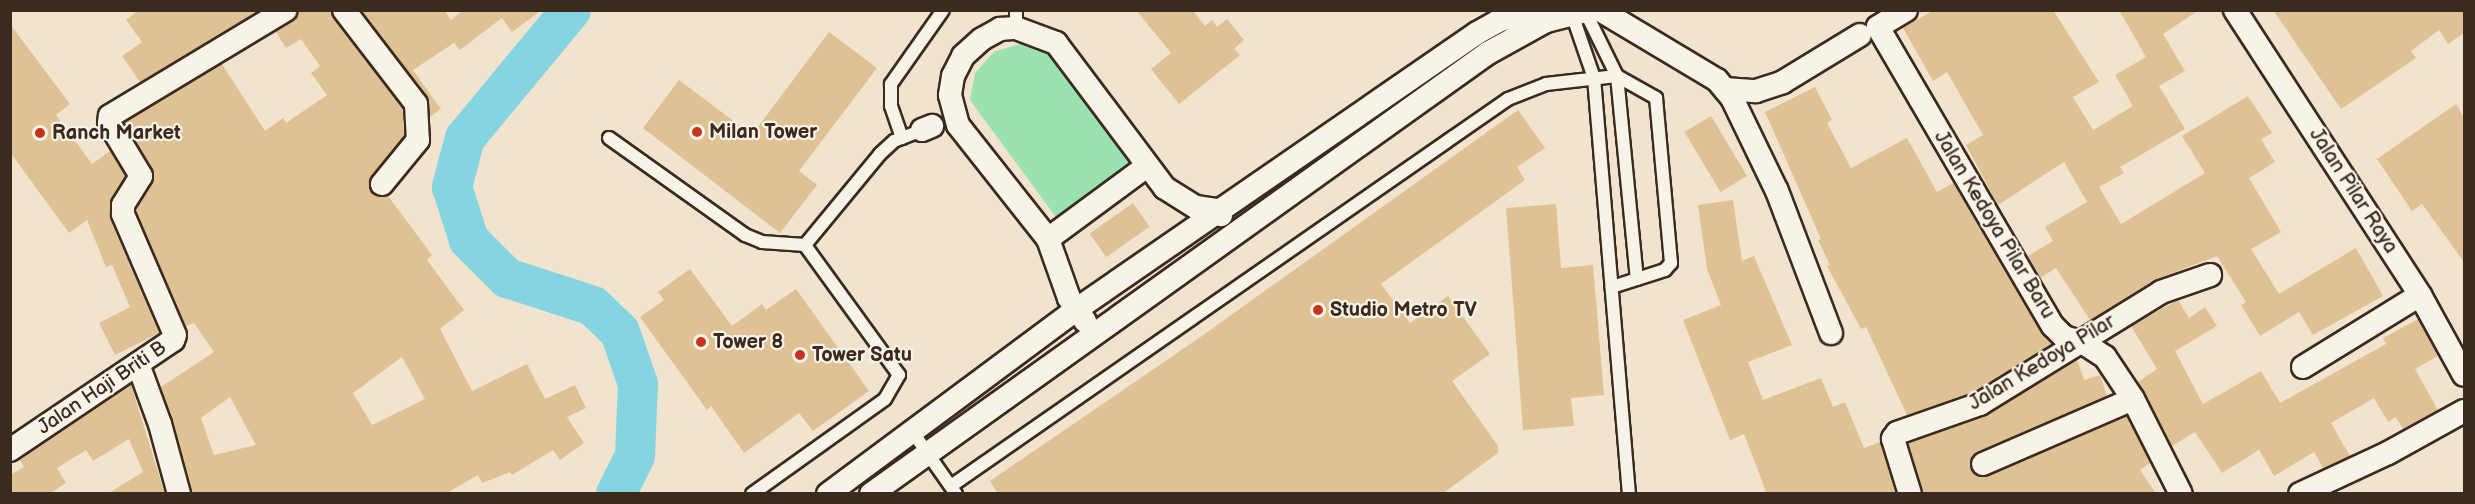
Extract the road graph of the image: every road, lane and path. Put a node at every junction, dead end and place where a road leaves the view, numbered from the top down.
1 (286, 10) edge
2 (344, 10) edge
3 (943, 10) edge
4 (1906, 10) edge
5 (2235, 10) edge
6 (1587, 13) edge
7 (1016, 19) edge
8 (1546, 21) junction
9 (1869, 31) junction
10 (1617, 76) junction
11 (1594, 78) junction
12 (1725, 89) junction
13 (958, 125) junction
14 (918, 131) junction
15 (609, 138) dead end
16 (1147, 166) junction
17 (382, 184) dead end
18 (1218, 210) junction
19 (1234, 232) junction
20 (1048, 239) junction
21 (805, 245) junction
22 (2210, 275) dead end
23 (1636, 279) junction
24 (1612, 287) junction
25 (2420, 295) junction
26 (1077, 309) junction
27 (1094, 331) junction
28 (1831, 333) dead end
29 (2082, 342) junction
30 (138, 364) junction
31 (2303, 367) dead end
32 (2464, 375) edge
33 (2133, 399) junction
34 (2464, 411) edge
35 (912, 431) junction
36 (10, 450) edge
37 (927, 452) junction
38 (1983, 464) dead end
39 (953, 490) edge
40 (179, 494) edge
41 (752, 494) edge
42 (828, 494) edge
43 (871, 494) edge
44 (1629, 494) edge
45 (1911, 494) edge
46 (2181, 494) edge
47 (2300, 494) edge

1 - 30 street, Jalan Haji Briti B
2 - 17 street
3 - 14 lane
4 - 9 street
5 - 25 street, Jalan Pilar Raya
6 - 8 street
6 - 10 lane
6 - 11 lane
6 - 12 street
7 - 13 street
7 - 16 street
8 - 18 street
8 - 19 street
9 - 12 street
9 - 29 street, Jalan Kedoya Pilar Baru
10 - 11 lane
10 - 23 lane
10 - 23 lane
11 - 24 lane
11 - 39 lane
12 - 28 street
13 - 14 lane
13 - 20 street
14 - 21 lane
15 - 21 lane
16 - 18 street
16 - 20 street
18 - 19 street
18 - 26 street
19 - 27 street
20 - 26 street
21 - 41 lane
22 - 29 street, Jalan Kedoya Pilar
23 - 24 lane
24 - 44 lane
25 - 31 street
25 - 32 street, Jalan Pilar Raya
26 - 27 street
26 - 35 street
27 - 37 street
29 - 33 street, Jalan Kedoya Pilar Baru
29 - 45 street, Jalan Kedoya Pilar
30 - 36 street, Jalan Haji Briti B
30 - 40 street
33 - 38 street
33 - 46 street, Jalan Kedoya Pilar Baru
34 - 47 street
35 - 37 lane
35 - 42 street
37 - 39 lane
37 - 43 street

